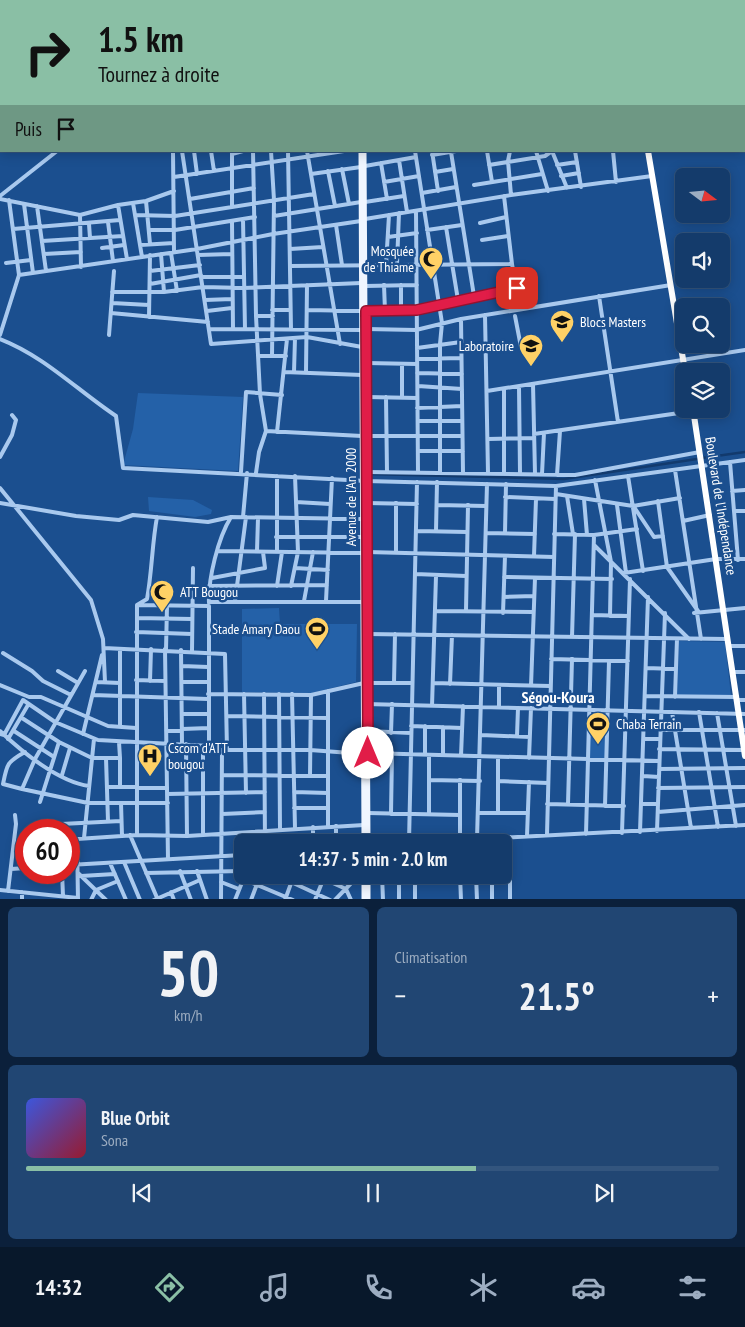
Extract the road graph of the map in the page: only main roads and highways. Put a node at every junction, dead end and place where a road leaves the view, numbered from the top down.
1 (362, 152) edge
2 (648, 152) edge
3 (364, 330) junction
4 (684, 363) edge
5 (694, 418) edge
6 (364, 436) junction
7 (364, 480) junction
8 (365, 552) junction
9 (365, 602) junction
10 (365, 683) junction
11 (366, 704) junction
12 (741, 714) edge
13 (743, 730) edge
14 (366, 753) junction
15 (745, 753) edge
16 (364, 834) edge
17 (368, 834) edge
18 (365, 884) edge
19 (367, 884) edge
20 (366, 899) edge
21 (366, 899) edge

1 - 3 main road, Avenue de l'An 2000
2 - 4 highway
3 - 6 main road, Avenue de l'An 2000
3 - 6 main road, Avenue de l'An 2000
5 - 12 highway, Boulevard de l'Indépendance
6 - 7 main road, Avenue de l'An 2000
6 - 7 main road, Avenue de l'An 2000
7 - 8 main road, Avenue de l'An 2000
7 - 8 main road, Avenue de l'An 2000
8 - 9 main road, Avenue de l'An 2000
9 - 10 main road, Avenue de l'An 2000
9 - 10 main road, Avenue de l'An 2000
10 - 11 main road, Avenue de l'An 2000
11 - 14 main road, Avenue de l'An 2000
11 - 14 main road, Avenue de l'An 2000
12 - 13 highway, Boulevard de l'Indépendance
13 - 15 highway, Boulevard de l'Indépendance
14 - 16 main road, Avenue de l'An 2000
14 - 17 main road, Avenue de l'An 2000
18 - 20 main road
19 - 21 main road

